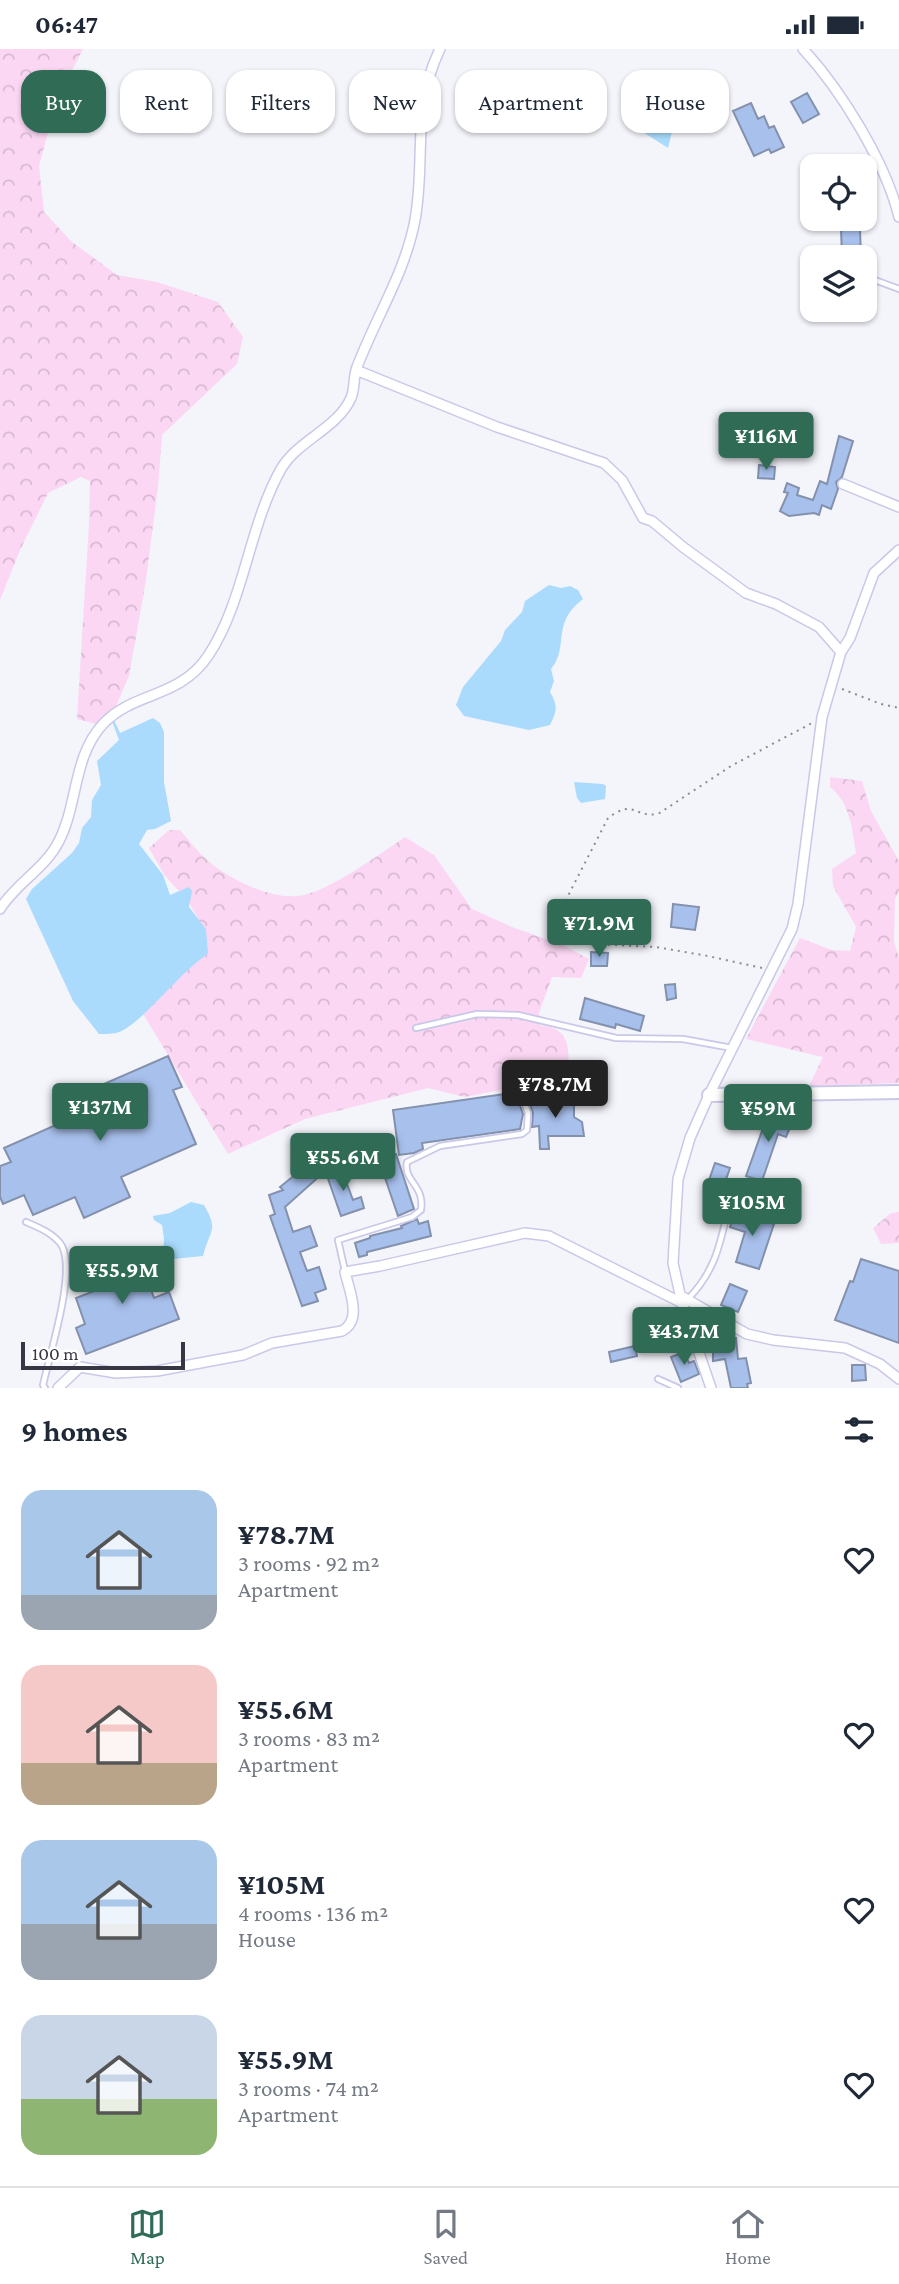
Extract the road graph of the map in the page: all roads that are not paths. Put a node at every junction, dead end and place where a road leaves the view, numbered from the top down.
1 (440, 49) edge
2 (803, 49) edge
3 (899, 217) edge
4 (877, 281) edge
5 (899, 289) edge
6 (356, 370) junction
7 (842, 484) dead end
8 (899, 507) edge
9 (899, 550) edge
10 (841, 652) junction
11 (0, 909) edge
12 (416, 1028) dead end
13 (732, 1048) junction
14 (899, 1092) edge
15 (709, 1095) junction
16 (523, 1099) dead end
17 (744, 1185) dead end
18 (26, 1222) dead end
19 (345, 1272) junction
20 (683, 1299) junction
21 (899, 1378) edge
22 (658, 1379) dead end
23 (45, 1388) edge
24 (58, 1388) edge
25 (678, 1388) edge
26 (711, 1388) edge

1 - 6 street
2 - 3 street
4 - 5 lane
6 - 10 street
6 - 11 street
7 - 8 street
9 - 10 street
10 - 13 street
12 - 13 lane
13 - 15 street
14 - 15 street
15 - 20 street
16 - 19 lane
17 - 20 lane
18 - 23 lane
19 - 20 street
19 - 24 street
20 - 21 street
20 - 26 street
22 - 25 lane

